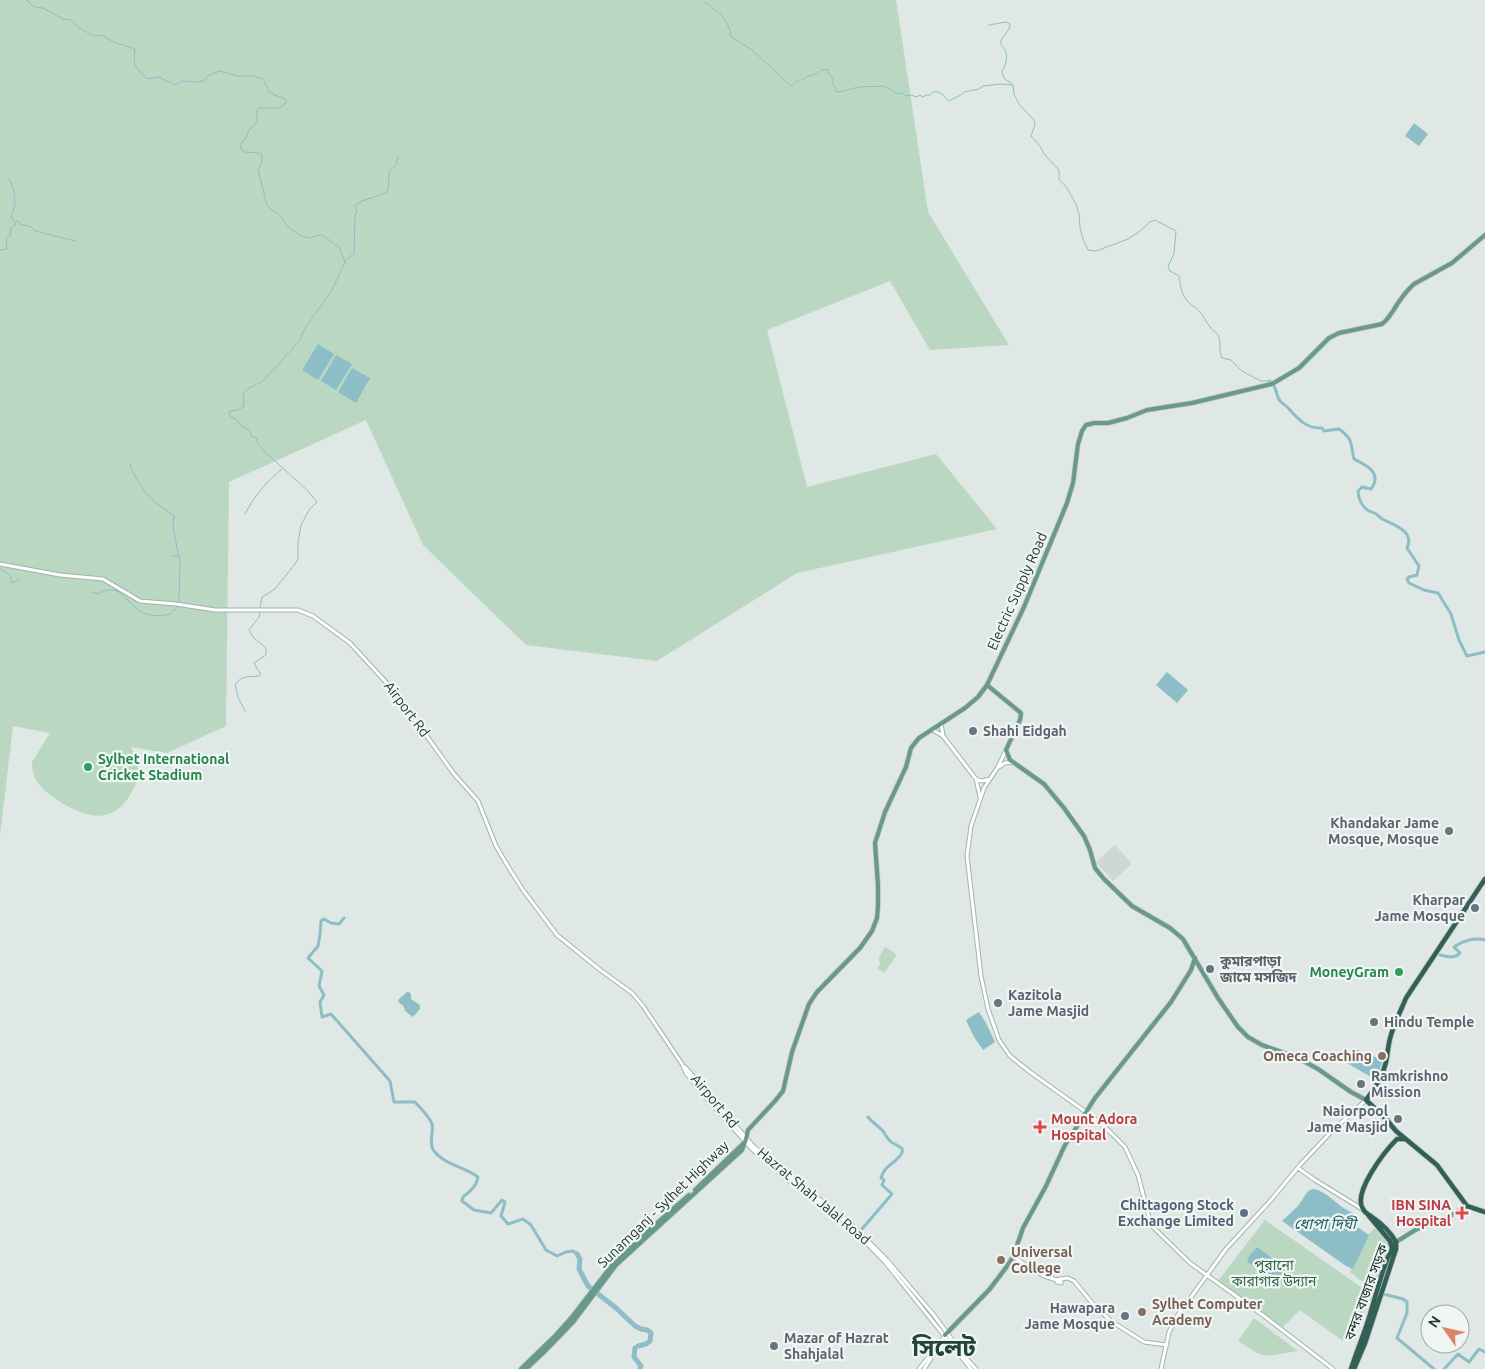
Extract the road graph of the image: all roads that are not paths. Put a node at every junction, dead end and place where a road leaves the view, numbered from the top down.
1 (1485, 235) edge
2 (0, 564) edge
3 (987, 685) junction
4 (941, 724) junction
5 (933, 730) junction
6 (943, 736) junction
7 (1006, 750) junction
8 (1013, 762) junction
9 (998, 767) junction
10 (976, 779) junction
11 (990, 779) junction
12 (980, 797) junction
13 (1485, 879) edge
14 (1194, 958) junction
15 (1201, 968) junction
16 (1191, 970) junction
17 (1366, 1100) junction
18 (1086, 1112) junction
19 (1396, 1132) junction
20 (1397, 1139) junction
21 (1405, 1139) junction
22 (746, 1141) junction
23 (1298, 1168) junction
24 (1468, 1206) junction
25 (1363, 1209) junction
26 (1485, 1213) edge
27 (1401, 1238) junction
28 (1393, 1240) junction
29 (1013, 1256) junction
30 (1207, 1276) junction
31 (591, 1296) junction
32 (946, 1335) junction
33 (1167, 1345) junction
34 (938, 1346) junction
35 (968, 1363) junction
36 (521, 1369) edge
37 (526, 1369) edge
38 (919, 1369) edge
39 (924, 1369) edge
40 (971, 1369) edge
41 (976, 1369) edge
42 (1161, 1369) edge
43 (1334, 1369) edge
44 (1353, 1369) edge

1 - 3 main road, Electric Supply Road
2 - 22 main road, Airport Rd
3 - 4 main road, Electric Supply Road
3 - 7 main road
4 - 5 main road, Electric Supply Road
4 - 6 main road
5 - 6 main road
5 - 22 main road, Electric Supply Road
6 - 10 main road
7 - 8 main road
7 - 9 main road
8 - 9 main road
8 - 14 main road
9 - 11 main road
10 - 11 main road
10 - 12 main road
11 - 12 main road
12 - 18 main road
13 - 17 highway
14 - 15 main road
14 - 16 main road
15 - 16 main road
15 - 17 main road
16 - 18 main road
17 - 19 highway
17 - 23 main road
18 - 29 main road
18 - 30 main road
19 - 20 highway
19 - 21 highway
20 - 21 highway
20 - 25 highway
21 - 24 highway
22 - 31 main road, Sunamganj - Sylhet Highway
22 - 32 main road, Hazrat Shah Jalal Road
23 - 25 main road
23 - 30 main road
24 - 26 highway
24 - 27 main road, বন্দর বাজার সড়ক
25 - 28 highway
27 - 28 main road, বন্দর বাজার সড়ক
27 - 28 main road
28 - 44 highway, বন্দর বাজার সড়ক
28 - 44 highway
29 - 32 main road
29 - 33 main road
30 - 33 main road
30 - 43 main road
31 - 36 main road, Sunamganj - Sylhet Highway
31 - 37 main road, Sunamganj - Sylhet Highway
32 - 34 main road
32 - 35 main road, Hazrat Shah Jalal Road
33 - 42 main road
34 - 38 main road
34 - 39 main road
35 - 40 main road, Hazrat Shah Jalal Road
35 - 41 main road, Hazrat Shah Jalal Road

